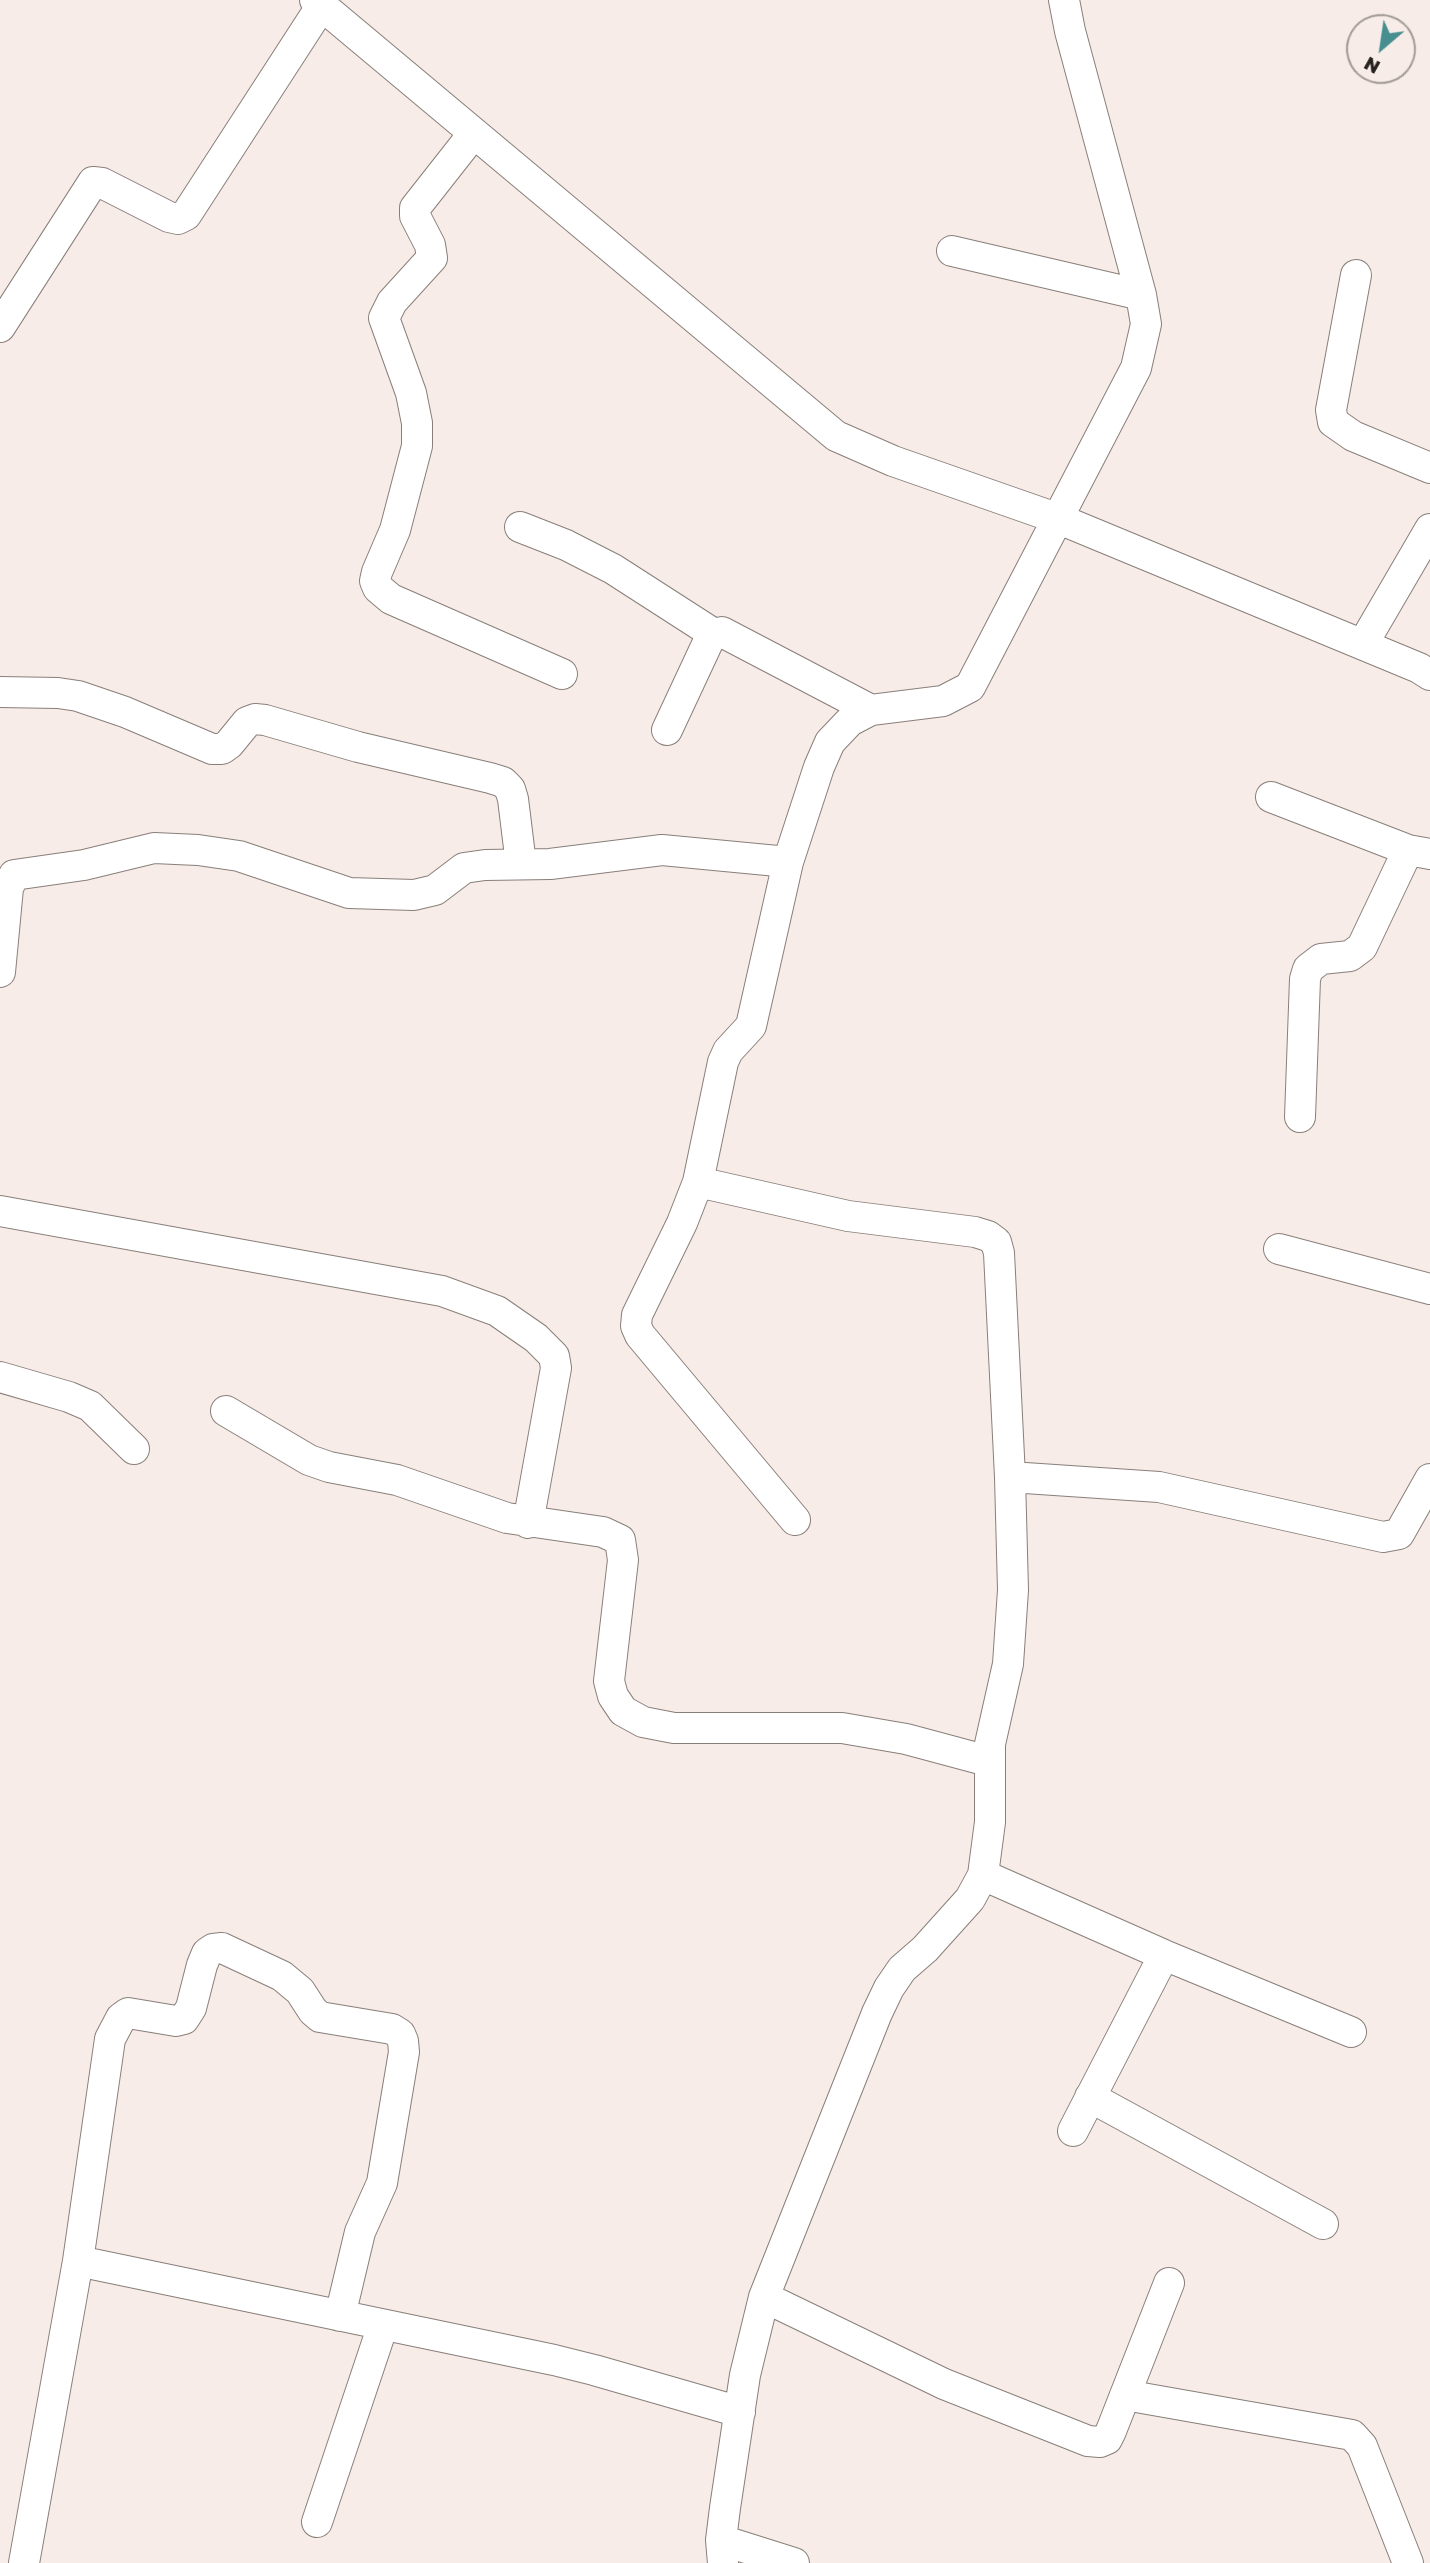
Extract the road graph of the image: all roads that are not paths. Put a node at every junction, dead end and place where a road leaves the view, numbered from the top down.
1 (1064, 0) edge
2 (319, 3) edge
3 (474, 133) junction
4 (952, 251) dead end
5 (1356, 275) dead end
6 (10, 289) edge
7 (1141, 295) junction
8 (0, 327) edge
9 (1430, 468) edge
10 (1059, 519) junction
11 (520, 527) dead end
12 (1430, 529) edge
13 (714, 634) junction
14 (1363, 645) junction
15 (562, 674) dead end
16 (1430, 675) edge
17 (0, 692) edge
18 (871, 710) junction
19 (667, 730) dead end
20 (1271, 797) dead end
21 (1419, 852) edge
22 (788, 862) junction
23 (521, 864) junction
24 (1, 962) edge
25 (1300, 1116) dead end
26 (698, 1182) junction
27 (0, 1211) edge
28 (1279, 1249) dead end
29 (1430, 1289) edge
30 (0, 1377) edge
31 (226, 1411) dead end
32 (134, 1449) dead end
33 (1010, 1478) junction
34 (1430, 1479) edge
35 (795, 1520) dead end
36 (528, 1523) junction
37 (988, 1761) junction
38 (984, 1875) junction
39 (1164, 1955) junction
40 (1351, 2032) dead end
41 (1090, 2097) junction
42 (1073, 2131) dead end
43 (1323, 2224) dead end
44 (78, 2261) junction
45 (1169, 2283) dead end
46 (764, 2297) junction
47 (340, 2316) junction
48 (383, 2325) junction
49 (1125, 2395) junction
50 (740, 2413) junction
51 (317, 2522) dead end
52 (722, 2552) edge
53 (24, 2563) edge
54 (794, 2563) edge
55 (1408, 2563) edge

1 - 7 street
2 - 3 street
2 - 6 street
3 - 10 street
3 - 15 street
4 - 7 street
5 - 9 street
6 - 8 street
7 - 10 street
10 - 14 street
10 - 18 street
11 - 13 street
12 - 14 street
13 - 18 street
13 - 19 street
14 - 16 street
17 - 23 street
18 - 22 street
20 - 21 street
21 - 25 street
22 - 23 street
22 - 26 street
23 - 24 street
26 - 33 street
26 - 35 street
27 - 36 street
28 - 29 street
30 - 32 street
31 - 36 street
33 - 34 street
33 - 37 street
36 - 37 street
37 - 38 street
38 - 39 street
38 - 46 street
39 - 40 street
39 - 41 street
41 - 42 street
41 - 43 street
44 - 47 street
44 - 47 street
44 - 53 street
45 - 49 street
46 - 49 street
46 - 50 street
47 - 48 street
48 - 50 street
48 - 51 street
49 - 55 street
50 - 52 street
52 - 54 street

